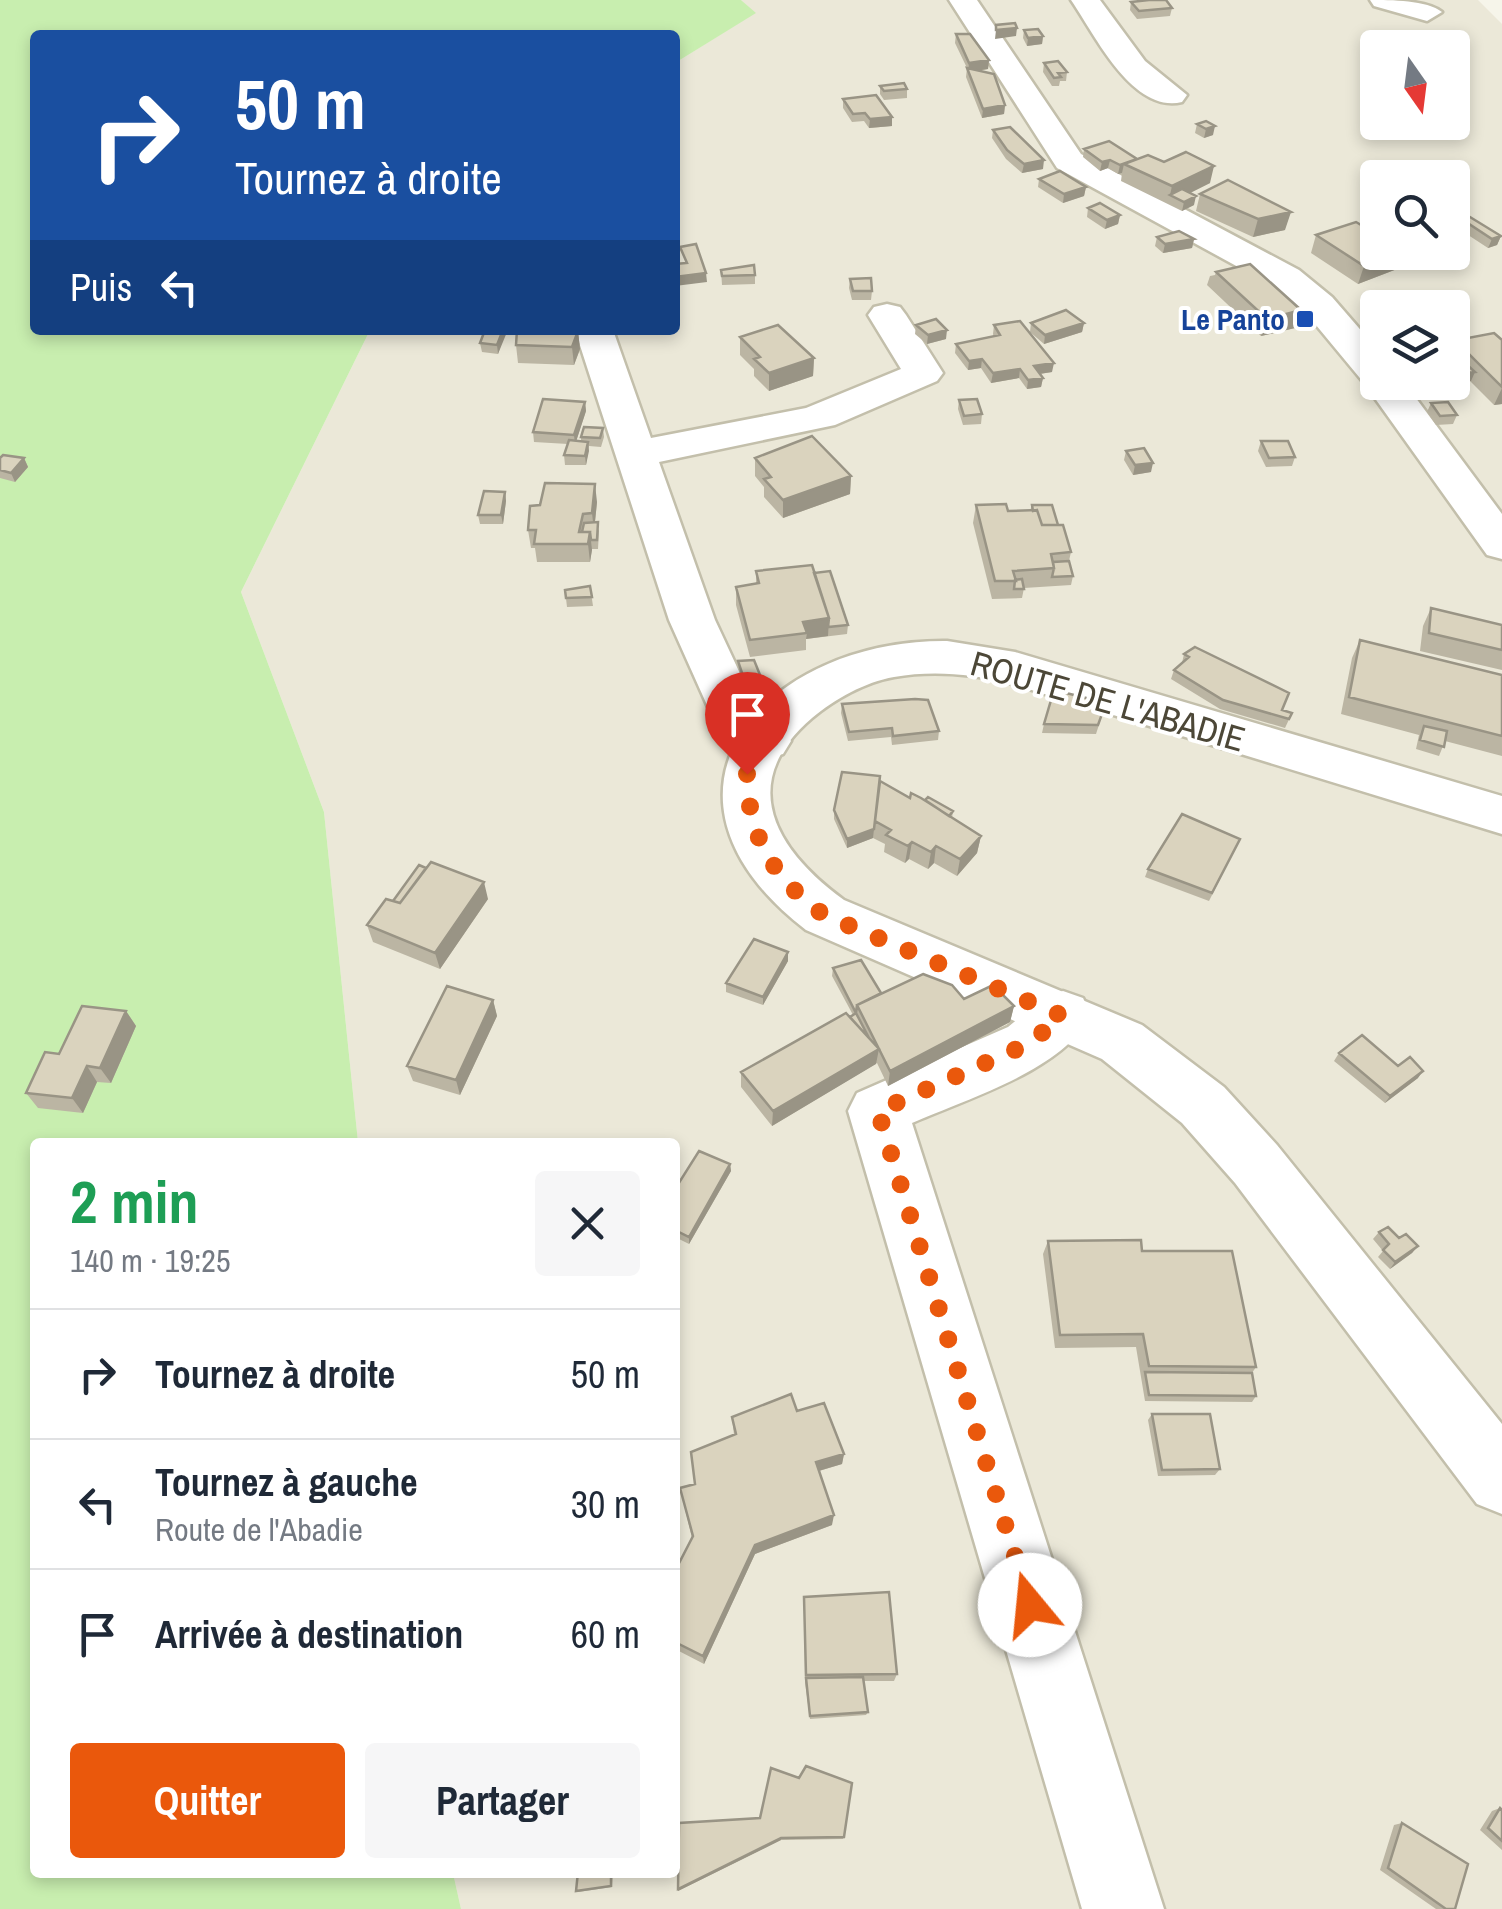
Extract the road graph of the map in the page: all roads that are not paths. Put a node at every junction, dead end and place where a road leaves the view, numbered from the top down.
1 (963, 0) edge
2 (1085, 0) edge
3 (1384, 0) edge
4 (1426, 12) dead end
5 (1171, 95) dead end
6 (887, 316) dead end
7 (596, 335) edge
8 (1360, 353) edge
9 (1396, 400) edge
10 (637, 453) junction
11 (1502, 545) edge
12 (766, 740) junction
13 (1502, 815) edge
14 (1063, 1016) junction
15 (1502, 1479) edge
16 (1123, 1909) edge

1 - 8 street
2 - 5 street
3 - 4 street
6 - 10 street
7 - 10 street
9 - 11 street
10 - 12 street
12 - 13 street, ROUTE DE L'ABADIE
12 - 14 street, ROUTE DE L'ABADIE
14 - 15 street, ROUTE DE L'ABADIE
14 - 16 street

